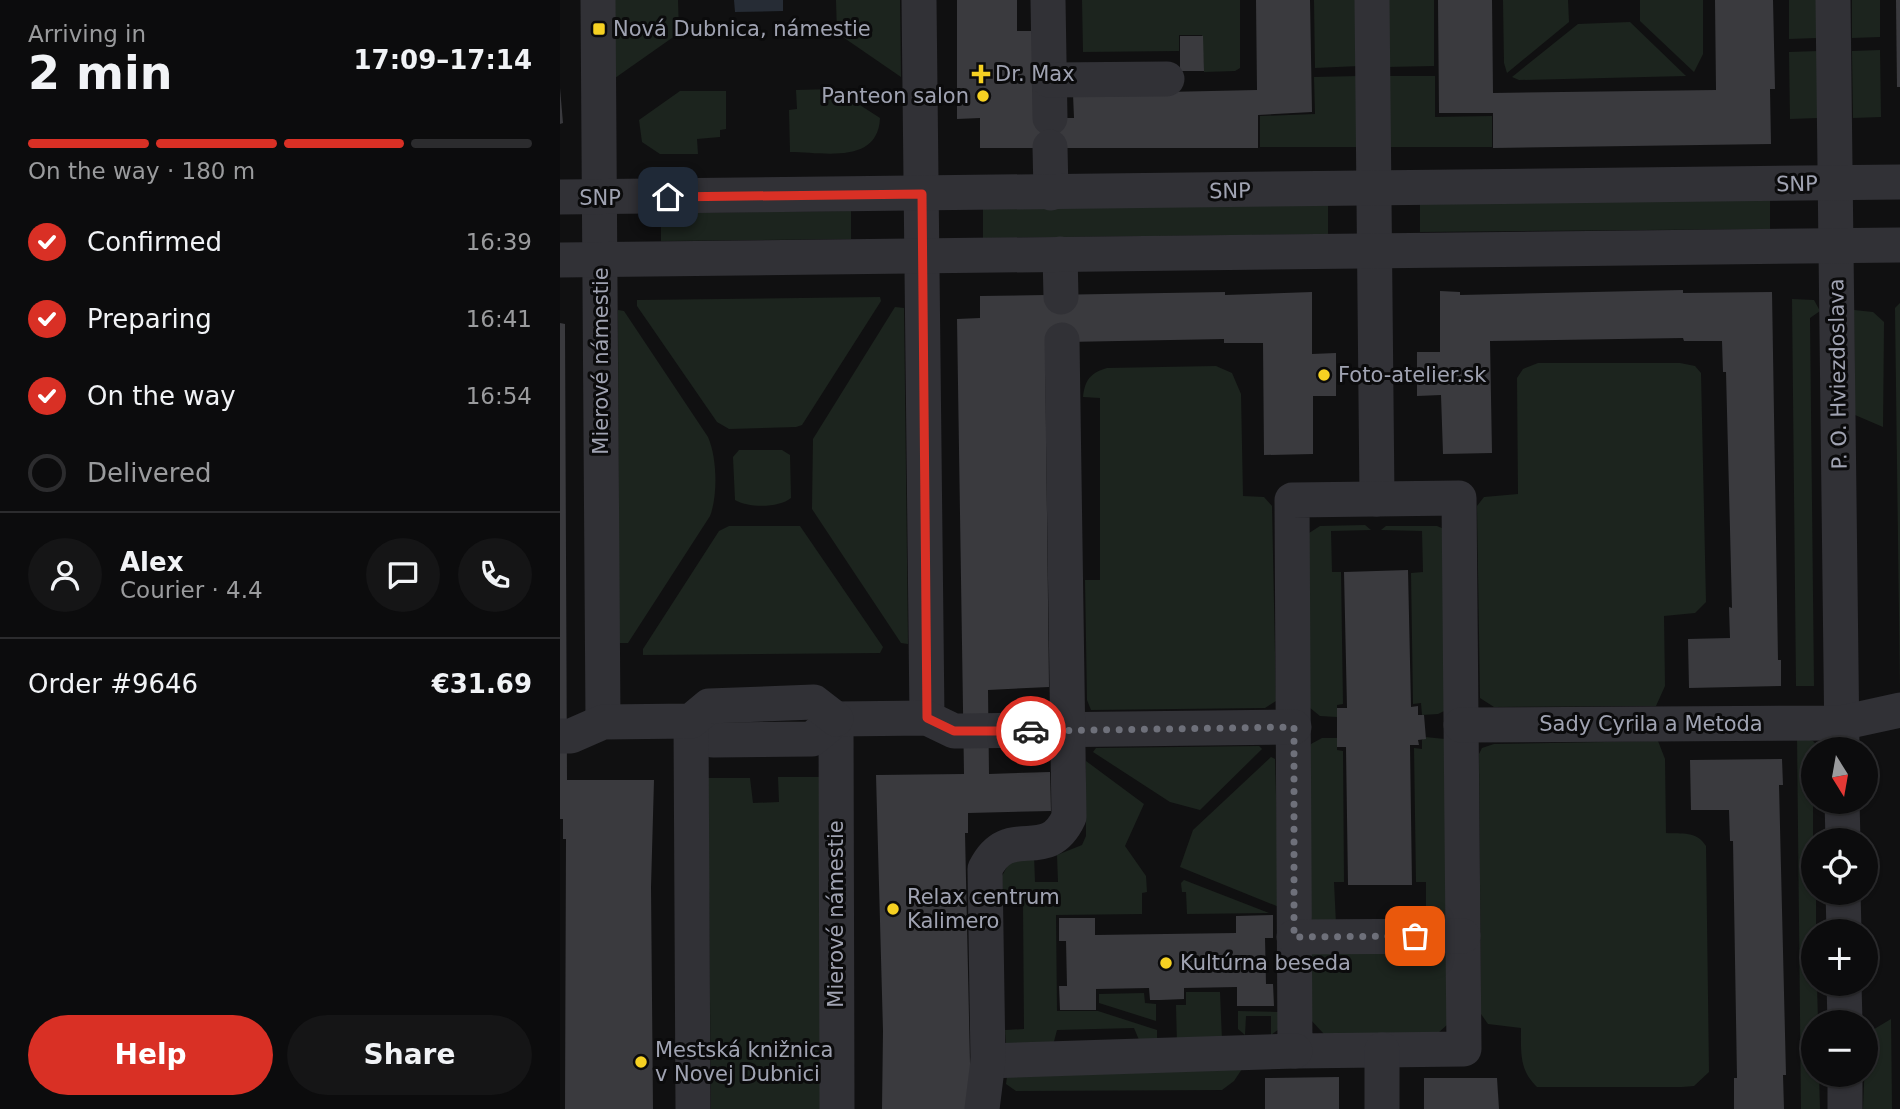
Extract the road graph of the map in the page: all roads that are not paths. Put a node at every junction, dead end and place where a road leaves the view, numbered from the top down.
1 (598, 0) edge
2 (919, 0) edge
3 (1048, 0) edge
4 (1372, 0) edge
5 (1833, 0) edge
6 (1167, 79) dead end
7 (1049, 80) junction
8 (1900, 182) edge
9 (1836, 183) junction
10 (1372, 189) junction
11 (1051, 193) junction
12 (922, 194) junction
13 (560, 197) edge
14 (600, 198) junction
15 (1837, 245) junction
16 (1900, 246) edge
17 (1372, 250) junction
18 (1060, 254) junction
19 (923, 255) junction
20 (560, 260) edge
21 (600, 260) junction
22 (1061, 297) dead end
23 (1062, 340) dead end
24 (1377, 499) junction
25 (1900, 710) edge
26 (927, 718) junction
27 (836, 719) junction
28 (691, 721) junction
29 (603, 722) junction
30 (1461, 725) junction
31 (1294, 727) junction
32 (1070, 731) junction
33 (563, 736) edge
34 (1842, 736) edge
35 (1463, 936) junction
36 (1294, 937) junction
37 (1382, 1050) junction
38 (1295, 1051) junction
39 (988, 1061) junction
40 (1845, 1087) edge
41 (693, 1109) edge
42 (837, 1109) edge
43 (982, 1109) edge
44 (1382, 1109) edge
45 (1845, 1109) edge

1 - 14 street, Mierové námestie
2 - 12 street
3 - 7 street
4 - 10 street
5 - 9 street, P. O. Hviezdoslava
6 - 7 street
7 - 11 street
8 - 9 street, SNP
9 - 10 street, SNP
9 - 15 street, P. O. Hviezdoslava
10 - 11 street, SNP
10 - 17 street
11 - 12 street, SNP
12 - 14 street, SNP
12 - 19 street
13 - 14 street, SNP
14 - 21 street, Mierové námestie
15 - 16 street
15 - 17 street
15 - 34 street, P. O. Hviezdoslava
17 - 18 street
17 - 24 street
18 - 19 street
18 - 22 street
19 - 21 street
19 - 26 street
20 - 21 street
21 - 29 street, Mierové námestie
23 - 32 street
24 - 30 street
24 - 31 street
25 - 34 street, Sady Cyrila a Metoda
26 - 27 street
26 - 32 street
27 - 28 street
27 - 42 street, Mierové námestie
28 - 29 street
28 - 41 street
29 - 33 street
30 - 34 street, Sady Cyrila a Metoda
30 - 35 street
31 - 32 street
31 - 36 street
32 - 39 street
35 - 36 street
35 - 37 street
36 - 38 street
37 - 38 street
37 - 44 street
38 - 39 street
39 - 43 street
40 - 45 street

